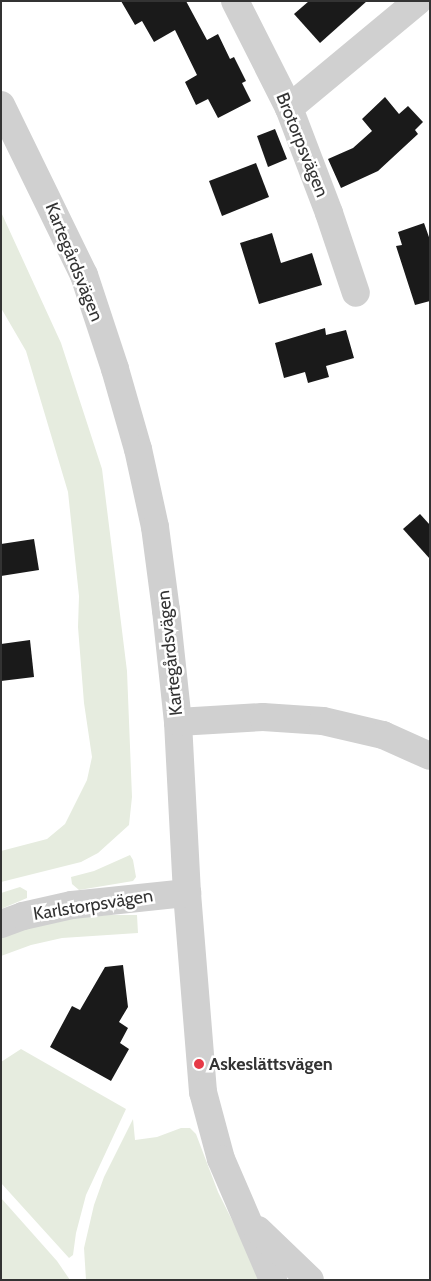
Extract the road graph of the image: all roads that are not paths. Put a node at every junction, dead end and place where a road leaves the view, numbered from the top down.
1 (234, 1) edge
2 (418, 1) edge
3 (1, 105) edge
4 (289, 108) junction
5 (356, 293) dead end
6 (178, 722) junction
7 (430, 756) edge
8 (187, 893) junction
9 (1, 924) edge
10 (250, 1222) junction
11 (273, 1280) edge
12 (310, 1280) edge

1 - 4 street, Brotorpsvägen
2 - 4 street
3 - 6 street, Kartegårdsvägen
4 - 5 street, Brotorpsvägen
6 - 7 street
6 - 8 street, Kartegårdsvägen
8 - 9 street, Karlstorpsvägen
8 - 10 street, Kartegårdsvägen
10 - 11 street, Kartegårdsvägen
10 - 12 street, Kartegårdsvägen

